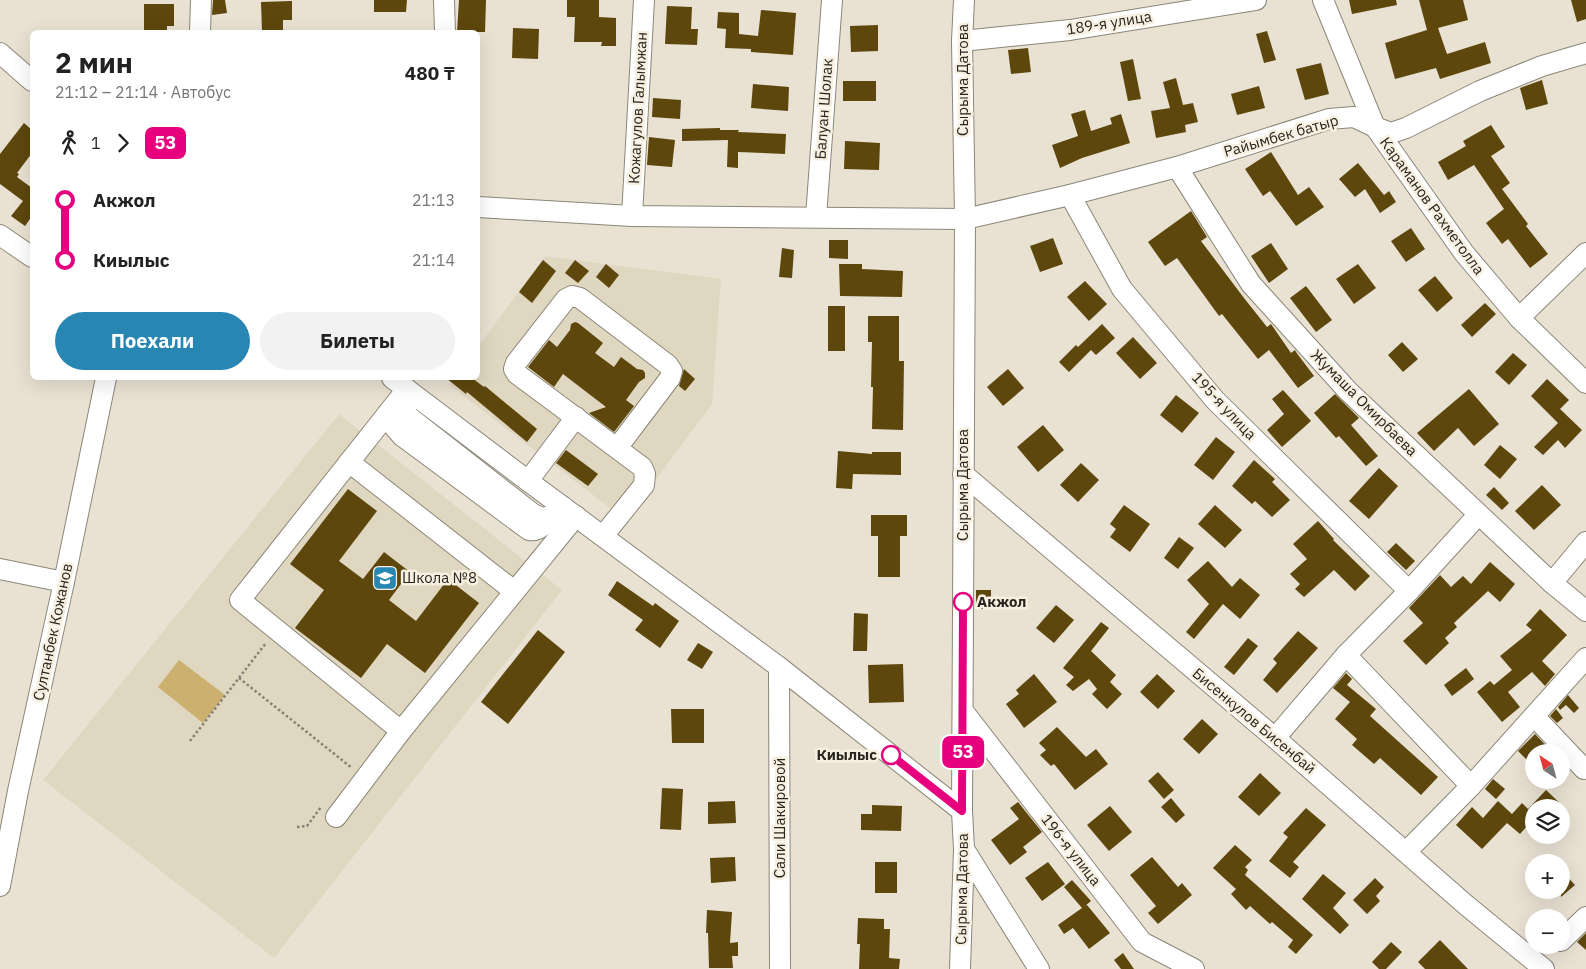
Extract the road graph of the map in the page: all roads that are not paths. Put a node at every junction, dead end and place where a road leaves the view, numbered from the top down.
1 (201, 0) edge
2 (444, 0) edge
3 (644, 0) edge
4 (832, 0) edge
5 (964, 0) edge
6 (1256, 0) edge
7 (1323, 0) edge
8 (200, 30) edge
9 (444, 30) edge
10 (962, 41) junction
11 (0, 53) edge
12 (1586, 53) edge
13 (30, 79) edge
14 (1375, 127) junction
15 (1176, 167) junction
16 (1070, 195) junction
17 (480, 207) edge
18 (632, 216) junction
19 (816, 217) junction
20 (965, 218) junction
21 (0, 235) edge
22 (1586, 253) edge
23 (30, 255) edge
24 (1518, 318) junction
25 (106, 380) edge
26 (1586, 383) edge
27 (400, 387) edge
28 (388, 413) junction
29 (576, 418) junction
30 (617, 448) junction
31 (349, 462) junction
32 (963, 474) junction
33 (528, 481) junction
34 (563, 512) junction
35 (1478, 515) junction
36 (603, 536) junction
37 (1586, 542) edge
38 (0, 569) edge
39 (64, 582) junction
40 (1552, 583) junction
41 (514, 591) junction
42 (1409, 591) junction
43 (1586, 611) edge
44 (1346, 655) junction
45 (1586, 658) edge
46 (780, 667) junction
47 (963, 711) junction
48 (1534, 716) junction
49 (401, 731) junction
50 (1275, 738) junction
51 (1586, 767) edge
52 (1471, 786) junction
53 (962, 811) junction
54 (336, 817) dead end
55 (4, 842) edge
56 (964, 849) junction
57 (1406, 852) junction
58 (0, 886) edge
59 (1586, 917) edge
60 (1570, 932) edge
61 (1549, 954) edge
62 (1540, 966) edge
63 (780, 969) edge
64 (960, 969) edge
65 (1039, 969) edge
66 (1194, 969) edge

1 - 8 street
2 - 9 street
3 - 18 street, Кожагулов Галымжан
4 - 19 street, Балуан Шолак
5 - 10 street, Сырыма Датова
6 - 10 street, 189-я улица
7 - 14 street, Караманов Рахметолла
10 - 20 street, Сырыма Датова
11 - 13 street
12 - 14 street, Райымбек батыр
14 - 15 street, Райымбек батыр
14 - 24 street, Караманов Рахметолла
15 - 16 street, Райымбек батыр
15 - 35 street, Жумаша Омирбаева
16 - 20 street, Райымбек батыр
16 - 42 street, 195-я улица
17 - 18 street, Райымбек батыр
18 - 19 street, Райымбек батыр
19 - 20 street, Райымбек батыр
20 - 32 street, Сырыма Датова
21 - 23 street
22 - 24 street
24 - 26 street, Караманов Рахметолла
25 - 39 street, Султанбек Кожанов
27 - 28 street
27 - 33 street
27 - 34 street
28 - 31 street
28 - 34 street
29 - 30 street
29 - 30 street
29 - 33 street
30 - 36 street
31 - 41 street
31 - 49 street
32 - 47 street, Сырыма Датова
32 - 50 street, Бисенкулов Бисенбай
33 - 34 street
34 - 36 street
34 - 41 street
35 - 40 street, Жумаша Омирбаева
35 - 42 street
36 - 46 street
37 - 40 street
38 - 39 street
39 - 55 street, Султанбек Кожанов
40 - 43 street, Жумаша Омирбаева
41 - 49 street
42 - 44 street
44 - 50 street
44 - 52 street
45 - 48 street
46 - 53 street
46 - 63 street, Сали Шакировой
47 - 53 street, Сырыма Датова
47 - 66 street, 196-я улица
48 - 51 street
48 - 52 street
49 - 54 street
50 - 57 street, Бисенкулов Бисенбай
52 - 57 street
53 - 56 street, Сырыма Датова
55 - 58 street, Султанбек Кожанов
56 - 64 street, Сырыма Датова
56 - 65 street
57 - 62 street, Бисенкулов Бисенбай
59 - 60 street
61 - 62 street

